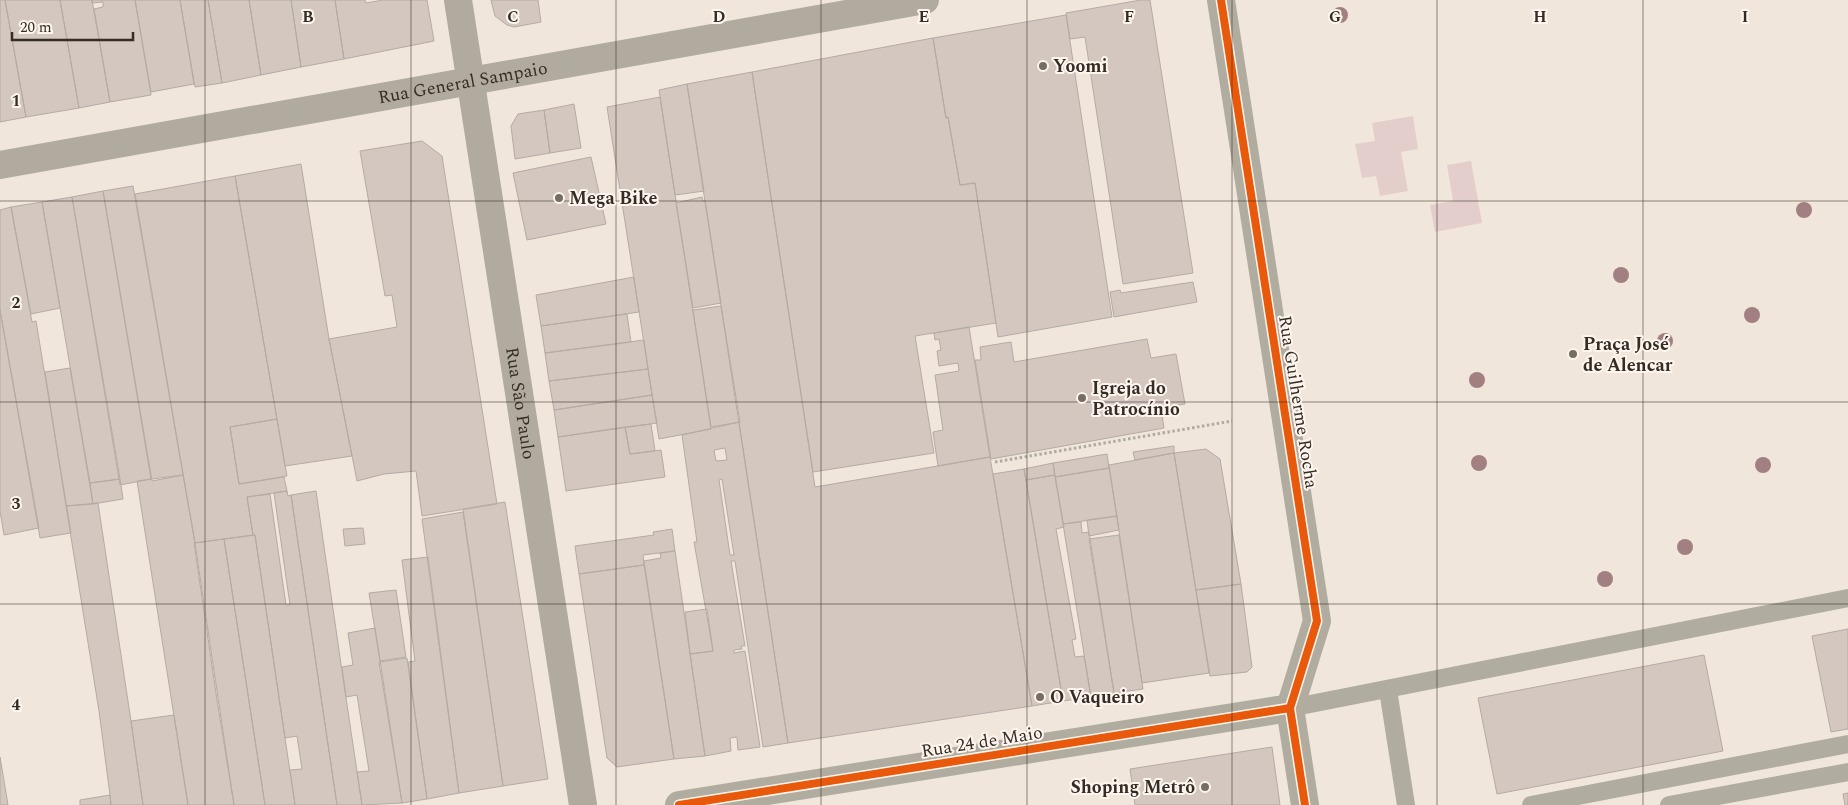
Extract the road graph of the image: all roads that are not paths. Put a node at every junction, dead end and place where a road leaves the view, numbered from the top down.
1 (458, 0) edge
2 (925, 0) edge
3 (1221, 0) edge
4 (471, 82) junction
5 (0, 165) edge
6 (1848, 598) edge
7 (1388, 690) junction
8 (1290, 708) junction
9 (1848, 744) edge
10 (1848, 772) edge
11 (583, 805) edge
12 (679, 805) edge
13 (1305, 805) edge
14 (1406, 805) edge
15 (1531, 805) edge
16 (1669, 805) edge

1 - 4 main road, Rua São Paulo
2 - 4 main road, Rua General Sampaio
3 - 8 street, Rua Guilherme Rocha
4 - 5 main road, Rua General Sampaio
4 - 11 main road, Rua São Paulo
6 - 7 lane
7 - 8 lane
7 - 14 lane
8 - 12 street, Rua 24 de Maio
8 - 13 street, Rua Guilherme Rocha
9 - 15 lane
10 - 16 lane

